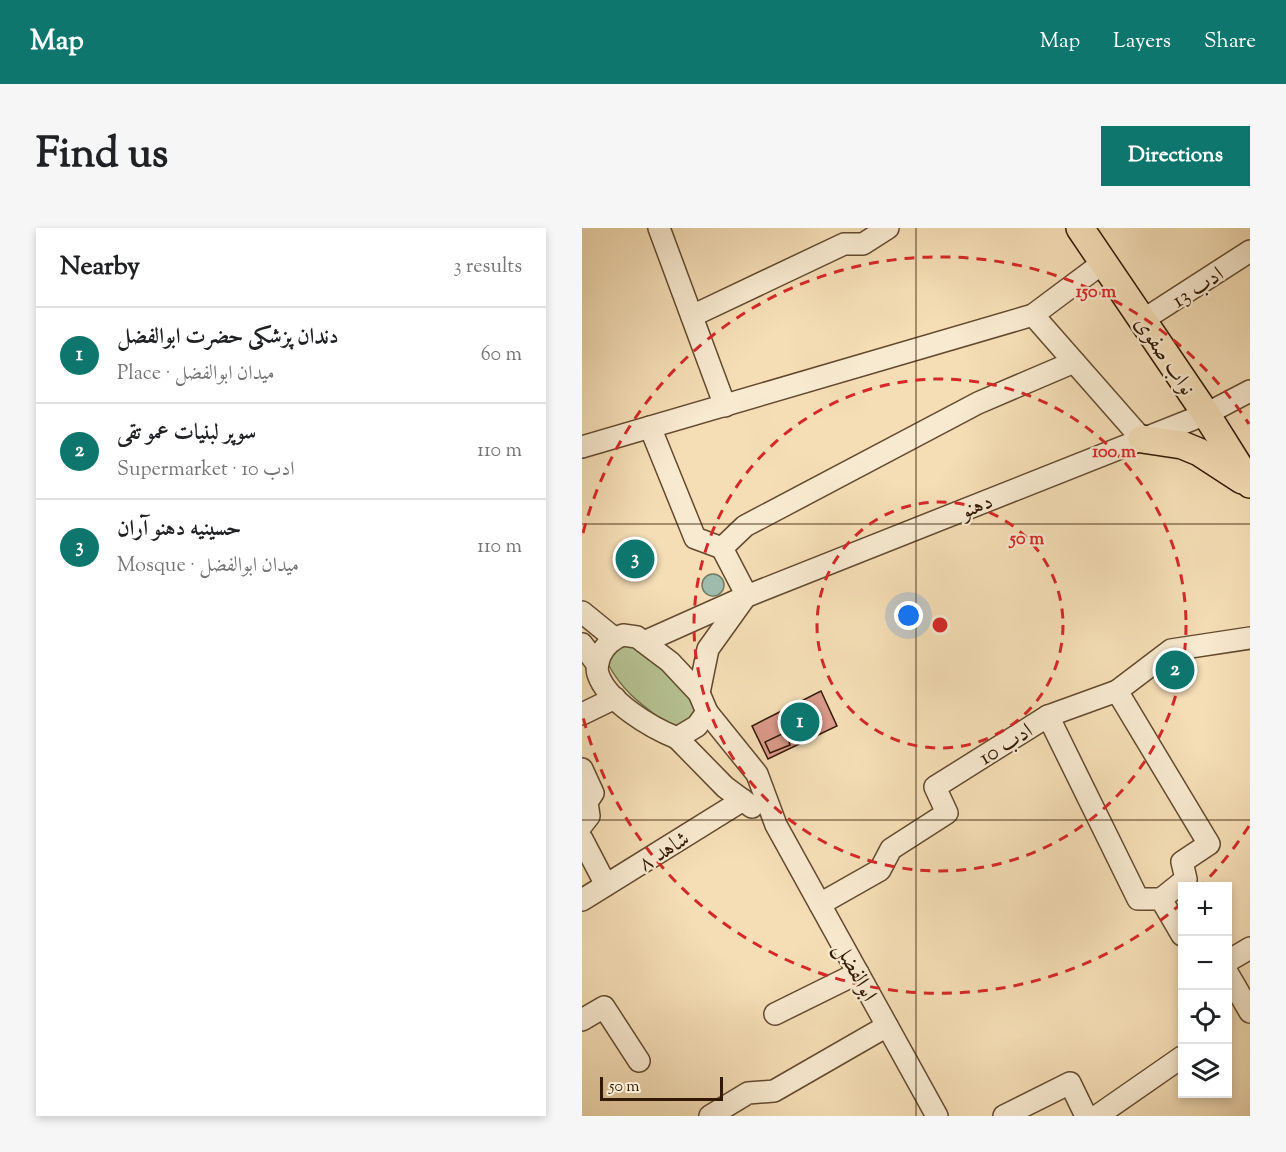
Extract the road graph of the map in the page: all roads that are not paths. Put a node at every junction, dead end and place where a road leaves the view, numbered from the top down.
1 (659, 228) edge
2 (888, 228) edge
3 (1080, 228) edge
4 (1250, 251) edge
5 (1104, 262) junction
6 (1033, 315) junction
7 (692, 316) junction
8 (1143, 320) junction
9 (1074, 362) junction
10 (1250, 391) edge
11 (724, 406) junction
12 (1206, 414) junction
13 (650, 428) junction
14 (1142, 439) junction
15 (582, 447) edge
16 (1250, 484) edge
17 (722, 548) junction
18 (747, 596) junction
19 (582, 612) edge
20 (1250, 638) edge
21 (614, 639) junction
22 (644, 642) junction
23 (582, 644) edge
24 (597, 664) junction
25 (1117, 691) junction
26 (615, 698) junction
27 (703, 703) junction
28 (582, 714) edge
29 (1048, 716) junction
30 (677, 738) junction
31 (582, 769) edge
32 (743, 800) junction
33 (582, 825) edge
34 (776, 825) junction
35 (582, 839) edge
36 (606, 885) junction
37 (1161, 899) junction
38 (582, 900) edge
39 (820, 904) junction
40 (1178, 928) edge
41 (1250, 948) edge
42 (1232, 958) edge
43 (858, 973) junction
44 (1232, 982) edge
45 (1250, 1012) edge
46 (775, 1014) dead end
47 (582, 1020) edge
48 (887, 1026) junction
49 (639, 1060) dead end
50 (1178, 1060) edge
51 (710, 1116) edge
52 (937, 1116) edge
53 (1004, 1116) edge
54 (1086, 1116) edge
55 (1097, 1116) edge

1 - 7 street
2 - 7 street
3 - 5 main road, نواب صفوی
4 - 8 street, ادب 13
5 - 6 street
5 - 8 main road, نواب صفوی
6 - 9 street
6 - 11 street
7 - 11 street
8 - 12 main road, نواب صفوی
9 - 14 street
9 - 17 street
10 - 12 street, دهنو
11 - 13 street
12 - 14 street, دهنو
12 - 16 main road, نواب صفوی
13 - 15 street
13 - 17 street
14 - 16 main road
14 - 18 street, دهنو
17 - 18 street
18 - 22 street, دهنو
18 - 27 street
19 - 21 street
20 - 25 street, ادب 10
21 - 22 street
21 - 24 street
22 - 27 street, ابوالفضل
23 - 24 street
24 - 26 street
25 - 29 street, ادب 10
25 - 37 street
26 - 28 street
26 - 30 street
27 - 30 street
27 - 34 street, ابوالفضل
29 - 37 street
29 - 39 street, ادب 10
30 - 32 street
31 - 33 street
32 - 34 street
32 - 36 street, شاهد ۸
34 - 39 street, ابوالفضل
35 - 36 street
36 - 38 street, شاهد ۸
37 - 40 street
39 - 43 street, ابوالفضل
41 - 42 street
43 - 46 street
43 - 48 street, ابوالفضل
44 - 45 street
47 - 49 street
48 - 51 street
48 - 52 street, ابوالفضل
50 - 55 street
53 - 54 street

